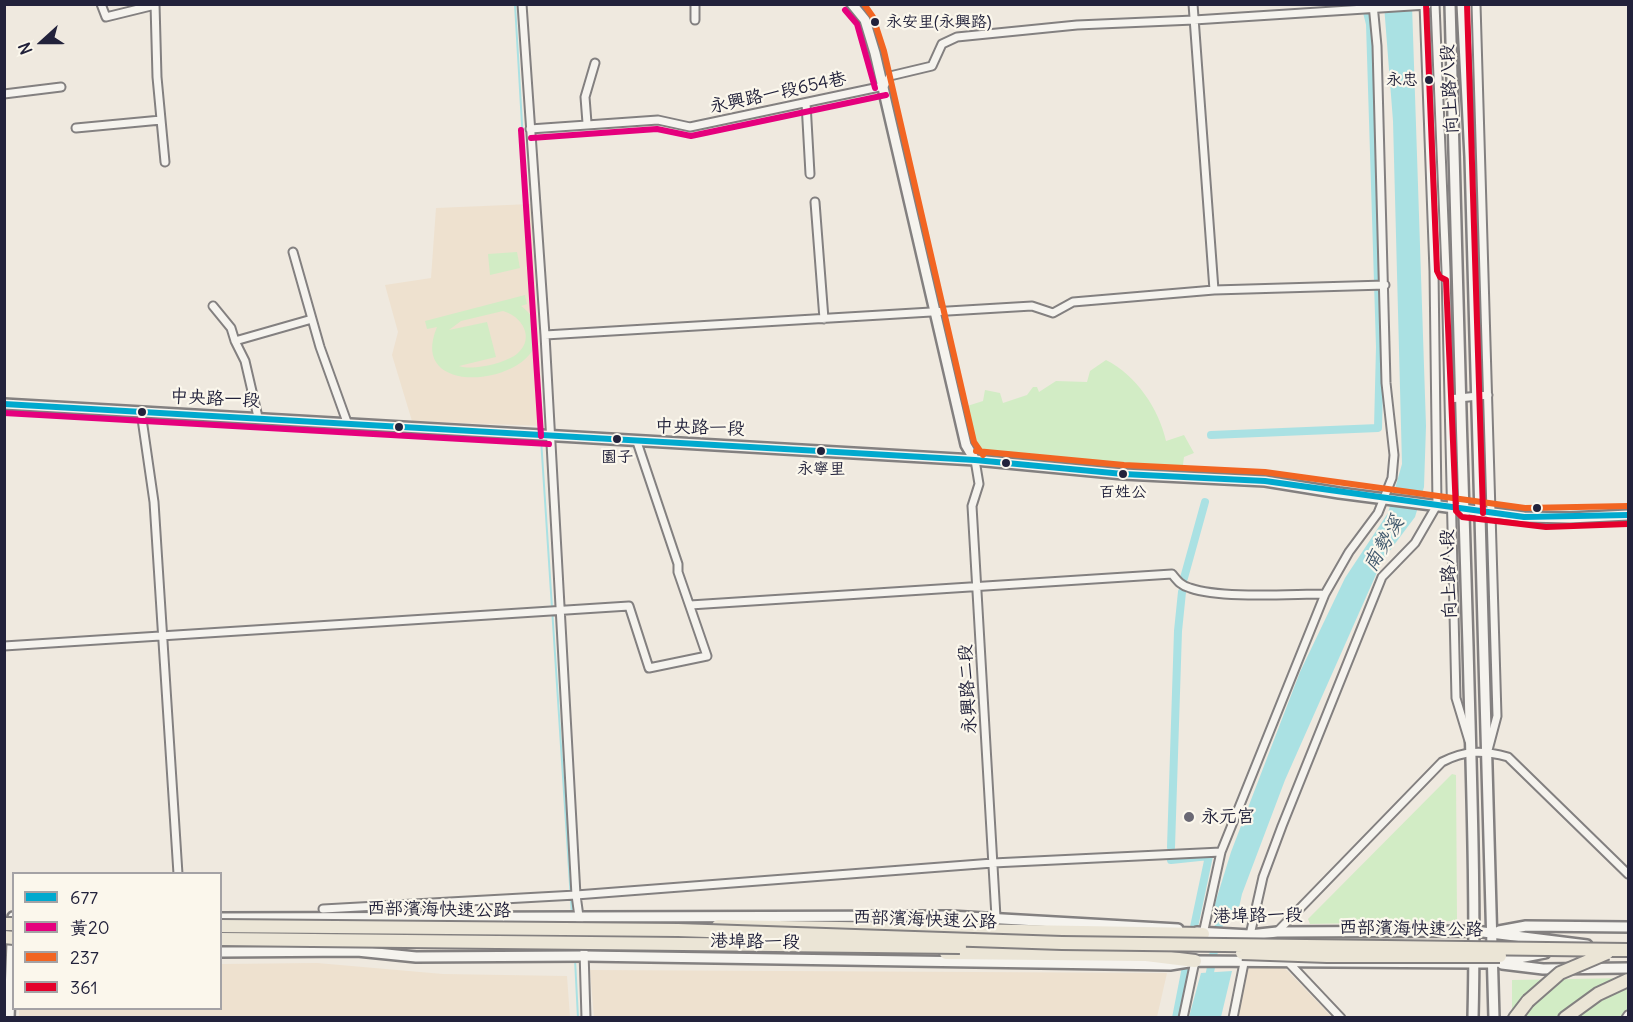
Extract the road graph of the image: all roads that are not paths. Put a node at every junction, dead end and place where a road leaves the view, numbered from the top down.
1 (101, 4) edge
2 (522, 4) edge
3 (694, 4) edge
4 (852, 4) edge
5 (1193, 4) edge
6 (1435, 4) edge
7 (1450, 4) edge
8 (1462, 4) edge
9 (1476, 4) edge
10 (155, 5) edge
11 (1425, 5) edge
12 (1374, 6) edge
13 (695, 20) dead end
14 (1194, 20) junction
15 (596, 63) dead end
16 (884, 86) junction
17 (61, 87) dead end
18 (4, 94) edge
19 (806, 103) junction
20 (161, 120) junction
21 (587, 123) junction
22 (76, 128) dead end
23 (530, 129) junction
24 (165, 162) dead end
25 (810, 174) dead end
26 (815, 202) dead end
27 (293, 252) dead end
28 (1385, 285) junction
29 (1214, 290) junction
30 (213, 306) dead end
31 (934, 310) junction
32 (312, 319) junction
33 (824, 319) junction
34 (544, 335) junction
35 (235, 341) junction
36 (1488, 395) junction
37 (1476, 397) junction
38 (1460, 398) junction
39 (1449, 399) junction
40 (4, 405) edge
41 (141, 412) junction
42 (258, 417) junction
43 (347, 422) junction
44 (550, 435) junction
45 (637, 442) junction
46 (975, 460) junction
47 (1389, 498) junction
48 (1437, 505) junction
49 (1452, 507) junction
50 (1464, 508) junction
51 (1480, 511) junction
52 (1492, 513) junction
53 (1629, 515) edge
54 (977, 587) junction
55 (1326, 594) junction
56 (690, 605) junction
57 (560, 612) junction
58 (164, 637) junction
59 (4, 646) edge
60 (1473, 751) junction
61 (1488, 751) junction
62 (1221, 852) junction
63 (993, 863) junction
64 (177, 872) edge
65 (1629, 874) edge
66 (576, 895) junction
67 (323, 909) dead end
68 (996, 917) junction
69 (222, 918) edge
70 (359, 919) junction
71 (580, 919) junction
72 (10, 920) edge
73 (222, 926) edge
74 (1629, 927) edge
75 (678, 930) junction
76 (1475, 931) junction
77 (1277, 932) junction
78 (1493, 932) junction
79 (438, 933) junction
80 (1203, 934) junction
81 (1250, 935) junction
82 (581, 936) junction
83 (222, 939) edge
84 (1130, 941) junction
85 (597, 942) junction
86 (1602, 946) junction
87 (1629, 948) edge
88 (357, 951) junction
89 (222, 952) edge
90 (9, 954) edge
91 (585, 956) junction
92 (1629, 957) edge
93 (1195, 961) junction
94 (1244, 963) junction
95 (1474, 963) junction
96 (1493, 963) junction
97 (1290, 964) junction
98 (1629, 968) edge
99 (1629, 980) edge
100 (9, 1017) edge
101 (586, 1017) edge
102 (1183, 1017) edge
103 (1233, 1017) edge
104 (1341, 1017) edge
105 (1473, 1017) edge
106 (1494, 1017) edge
107 (1515, 1017) edge
108 (1565, 1017) edge

1 - 10 street
2 - 23 street
3 - 13 street
4 - 16 street
5 - 14 street
6 - 39 street
7 - 38 street, 向上路八段
8 - 37 street, 向上路八段
9 - 36 street
10 - 20 street
11 - 12 street
11 - 48 street
12 - 14 street
12 - 28 street
14 - 16 street
14 - 29 street
15 - 21 street
16 - 19 street, 永興路一段654巷
16 - 31 street
17 - 18 street
19 - 21 street, 永興路一段654巷
19 - 25 street
20 - 22 street
20 - 24 street
21 - 23 street, 永興路一段654巷
23 - 34 street
26 - 33 street
27 - 32 street
28 - 29 street
28 - 47 street
29 - 31 street
30 - 35 street
31 - 33 street
31 - 46 street
32 - 35 street
32 - 43 street
33 - 34 street
34 - 44 street
35 - 42 street
36 - 37 street
36 - 52 street
37 - 38 street
37 - 51 street, 向上路八段
38 - 39 street
38 - 50 street, 向上路八段
39 - 49 street
40 - 41 street, 中央路一段
41 - 42 street, 中央路一段
41 - 58 street
42 - 43 street, 中央路一段
43 - 44 street, 中央路一段
44 - 45 street, 中央路一段
44 - 57 street
45 - 46 street, 中央路一段
45 - 56 street
46 - 47 street, 中央路一段
46 - 54 street, 永興路二段
47 - 48 street, 中央路一段
47 - 55 street
48 - 49 street
48 - 81 street
49 - 50 street
49 - 60 street
50 - 51 street
50 - 60 street, 向上路八段
51 - 52 street
51 - 61 street, 向上路八段
52 - 53 street
52 - 61 street
54 - 55 street
54 - 56 street
54 - 63 street, 永興路二段
55 - 62 street
56 - 57 street
57 - 58 street
57 - 66 street
58 - 59 street
58 - 64 street
60 - 61 street
60 - 76 street, 向上路八段
60 - 77 street
61 - 65 street
61 - 78 street, 向上路八段
62 - 63 street
62 - 80 street
63 - 66 street
63 - 68 street, 永興路二段
66 - 67 street
66 - 71 street
68 - 71 street, 港埠路一段
68 - 80 street, 港埠路一段
69 - 70 street, 港埠路一段
70 - 71 street, 港埠路一段
70 - 79 street
71 - 82 street
72 - 90 street
73 - 75 highway, 西部濱海快速公路, bridge
74 - 78 street, 港埠路一段
75 - 80 highway, bridge
75 - 87 highway, 西部濱海快速公路, bridge
76 - 77 street, 港埠路一段
76 - 78 street, 港埠路一段
76 - 95 street, 向上路八段
77 - 81 street, 港埠路一段
78 - 86 street, 港埠路一段
78 - 96 street, 向上路八段
79 - 82 street, 港埠路一段
79 - 88 street
80 - 81 street, 港埠路一段
80 - 84 street, 港埠路一段
82 - 84 street, 港埠路一段
82 - 91 street
83 - 85 highway, 西部濱海快速公路, bridge
84 - 97 street, 港埠路一段
85 - 92 highway, 西部濱海快速公路, bridge
85 - 93 highway, bridge
86 - 87 street, 港埠路一段
86 - 96 street, 港埠路一段
87 - 107 highway, bridge
88 - 89 street, 港埠路一段
88 - 91 street, 港埠路一段
90 - 100 street
91 - 93 street, 港埠路一段
91 - 101 street
93 - 94 street, 港埠路一段
93 - 102 street
94 - 97 street, 港埠路一段
94 - 103 street
95 - 96 street, 港埠路一段
95 - 97 street, 港埠路一段
95 - 105 street, 向上路八段
96 - 98 street, 港埠路一段
96 - 106 street, 向上路八段
97 - 104 street
99 - 108 highway

